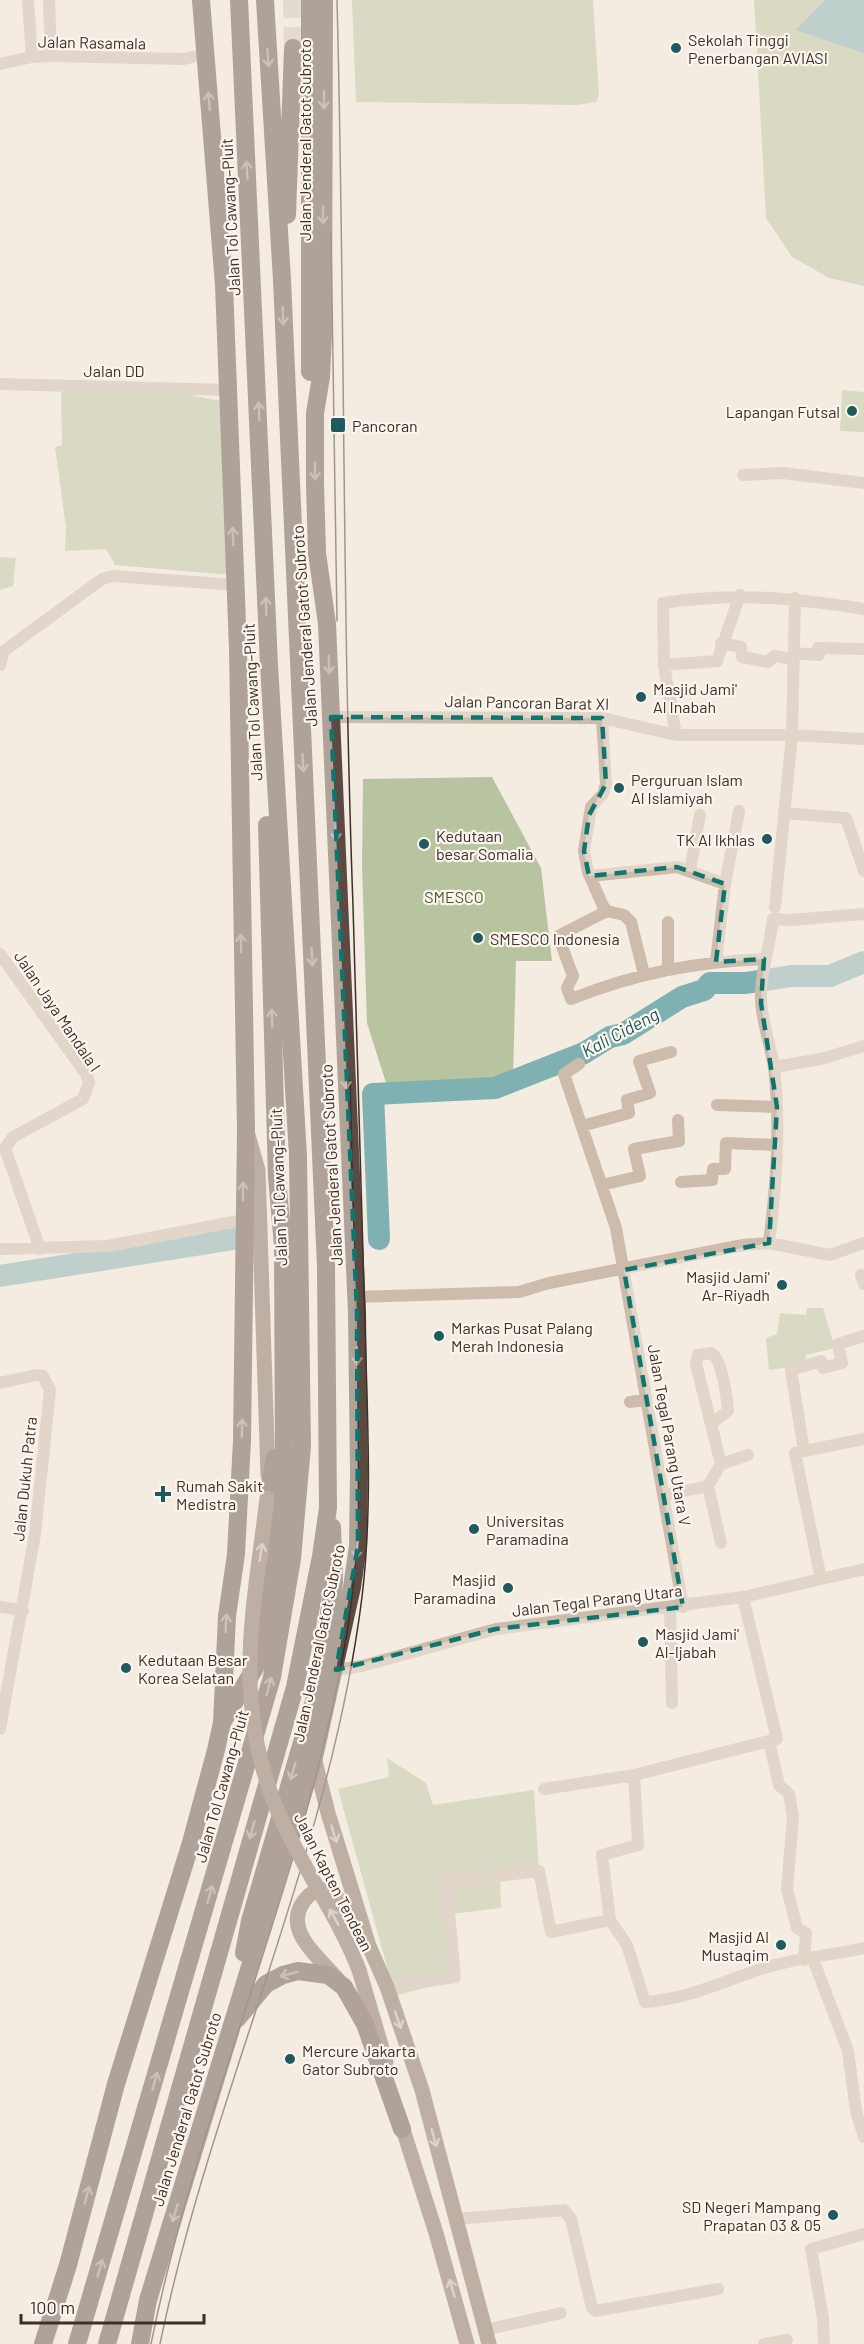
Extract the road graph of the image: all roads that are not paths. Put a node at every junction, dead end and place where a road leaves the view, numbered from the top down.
1 (28, 0) edge
2 (48, 0) edge
3 (201, 0) edge
4 (230, 0) edge
5 (239, 0) edge
6 (264, 0) edge
7 (310, 0) edge
8 (324, 0) edge
9 (293, 48) tunnel mouth
10 (51, 56) junction
11 (32, 57) junction
12 (205, 62) junction
13 (0, 64) edge
14 (243, 87) junction
15 (282, 280) junction
16 (0, 384) edge
17 (228, 390) junction
18 (315, 413) junction
19 (743, 474) dead end
20 (864, 483) edge
21 (235, 585) junction
22 (740, 595) junction
23 (795, 598) junction
24 (864, 609) edge
25 (721, 643) junction
26 (864, 649) edge
27 (2, 650) edge
28 (794, 656) junction
29 (0, 665) edge
30 (269, 665) junction
31 (664, 665) junction
32 (331, 717) junction
33 (602, 718) junction
34 (676, 735) junction
35 (792, 735) junction
36 (864, 739) edge
37 (739, 811) dead end
38 (784, 813) junction
39 (700, 815) dead end
40 (864, 871) edge
41 (690, 872) junction
42 (590, 876) junction
43 (725, 884) junction
44 (607, 911) junction
45 (774, 913) junction
46 (864, 914) edge
47 (668, 922) dead end
48 (0, 954) edge
49 (716, 962) junction
50 (763, 963) junction
51 (668, 968) junction
52 (644, 974) junction
53 (864, 1046) edge
54 (671, 1052) dead end
55 (579, 1064) dead end
56 (774, 1067) junction
57 (717, 1105) dead end
58 (777, 1107) junction
59 (678, 1120) dead end
60 (582, 1126) junction
61 (246, 1130) junction
62 (776, 1145) junction
63 (277, 1177) junction
64 (681, 1182) dead end
65 (602, 1185) junction
66 (243, 1220) junction
67 (769, 1243) junction
68 (864, 1243) edge
69 (0, 1249) edge
70 (40, 1249) junction
71 (624, 1270) junction
72 (356, 1297) junction
73 (864, 1336) edge
74 (0, 1383) edge
75 (646, 1400) junction
76 (630, 1402) dead end
77 (712, 1423) junction
78 (864, 1438) edge
79 (804, 1451) junction
80 (748, 1455) dead end
81 (721, 1464) junction
82 (708, 1486) junction
83 (268, 1493) junction
84 (665, 1495) junction
85 (328, 1508) junction
86 (721, 1543) dead end
87 (864, 1569) edge
88 (821, 1579) junction
89 (743, 1597) junction
90 (0, 1607) edge
91 (683, 1607) junction
92 (670, 1609) junction
93 (23, 1610) junction
94 (336, 1670) junction
95 (672, 1703) dead end
96 (222, 1723) junction
97 (0, 1729) edge
98 (769, 1741) junction
99 (314, 1757) junction
100 (634, 1775) junction
101 (544, 1789) dead end
102 (610, 1920) junction
103 (369, 1946) junction
104 (864, 1948) edge
105 (808, 1960) junction
106 (344, 1987) junction
107 (387, 1987) junction
108 (236, 2009) junction
109 (230, 2027) junction
110 (402, 2129) junction
111 (864, 2137) edge
112 (455, 2219) junction
113 (864, 2234) edge
114 (718, 2289) dead end
115 (148, 2300) junction
116 (561, 2313) dead end
117 (487, 2337) edge
118 (46, 2340) edge
119 (787, 2340) dead end
120 (77, 2344) edge
121 (107, 2344) edge
122 (129, 2344) edge
123 (140, 2344) edge
124 (467, 2344) edge
125 (764, 2344) edge
126 (824, 2344) edge

1 - 11 street
2 - 10 street
3 - 12 highway
4 - 14 highway
5 - 14 highway, Jalan Tol Cawang–Pluit
6 -> 15 highway
7 - 18 highway
8 -> 18 highway, Jalan Jenderal Gatot Subroto
9 - 15 highway
10 - 11 street, Jalan Rasamala
10 - 12 street, Jalan Rasamala
11 - 13 street, Jalan Rasamala
17 -> 12 highway
30 -> 14 highway, Jalan Tol Cawang–Pluit
15 -> 85 highway
16 - 17 street, Jalan DD
21 -> 17 highway
18 -> 32 highway, Jalan Jenderal Gatot Subroto
19 - 20 street
21 - 27 street
61 -> 21 highway
22 - 23 street
22 - 25 street
22 - 31 street
23 - 24 street
23 - 28 street
25 - 28 street
25 - 31 street
26 - 28 street
27 - 29 street
28 - 35 street
63 -> 30 highway
120 -> 30 highway, Jalan Tol Cawang–Pluit
31 - 34 street
32 - 33 street, Jalan Pancoran Barat XI
32 -> 72 highway, Jalan Jenderal Gatot Subroto
33 - 34 street, Jalan Pancoran Barat XI
33 - 42 street
34 - 35 street, Jalan Pancoran Barat XI
35 - 36 street, Jalan Pancoran Barat XI
35 - 38 street
37 - 43 street
38 - 40 street
38 - 45 street
39 - 41 street
41 - 42 street
41 - 43 street
42 - 44 street
43 - 49 street
44 - 52 street
44 - 52 street
45 - 46 street
45 - 50 street
47 - 51 street
48 - 70 street, Jalan Jaya Mandala I
49 - 50 street
49 - 51 street
50 - 56 street
51 - 52 street
53 - 56 street
54 - 60 street
55 - 60 street, Jalan Tegal Parang Utara V
56 - 58 street
57 - 58 street
58 - 62 street
59 - 65 street
60 - 65 street, Jalan Tegal Parang Utara V
66 -> 61 highway
61 - 83 main road
62 - 64 street
62 - 67 street
63 - 83 highway
63 - 96 highway
65 - 71 street, Jalan Tegal Parang Utara V
66 - 70 street
96 -> 66 highway
67 - 68 street
67 - 71 street
69 - 70 street
71 - 72 street
71 - 75 street, Jalan Tegal Parang Utara V
72 -> 94 highway, Jalan Jenderal Gatot Subroto
73 - 79 street
74 - 93 street, Jalan Dukuh Patra
75 - 76 street
75 - 84 street, Jalan Tegal Parang Utara V
77 - 77 street
77 - 81 street
78 - 79 street
79 - 88 street
80 - 81 street
81 - 82 street
82 - 84 street
82 - 86 street
110 -> 83 main road, Jalan Kapten Tendean, bridge
84 - 91 street, Jalan Tegal Parang Utara V
85 -> 108 highway
85 -> 121 highway
87 - 88 street, Jalan Tegal Parang Utara
88 - 89 street, Jalan Tegal Parang Utara
89 - 91 street, Jalan Tegal Parang Utara
89 - 98 street
90 - 93 street
91 - 92 street, Jalan Tegal Parang Utara
92 - 94 street, Jalan Tegal Parang Utara
92 - 95 street
93 - 97 street, Jalan Dukuh Patra
94 - 99 highway, Jalan Jenderal Gatot Subroto
118 -> 96 highway
98 - 100 street
98 - 105 street
99 -> 103 main road, Jalan Kapten Tendean
99 - 108 highway, Jalan Jenderal Gatot Subroto
100 - 101 street
100 - 102 street
102 - 105 street
102 - 107 street
103 - 106 main road
103 - 107 main road, Jalan Kapten Tendean
104 - 105 street
105 - 111 street
106 -> 109 highway
106 - 110 highway
107 -> 112 main road, Jalan Kapten Tendean
108 - 109 highway, Jalan Jenderal Gatot Subroto
109 -> 115 highway, Jalan Jenderal Gatot Subroto
124 -> 110 main road, Jalan Kapten Tendean
112 - 114 street
112 - 117 main road, Jalan Kapten Tendean
113 - 126 street
115 - 122 highway, Jalan Jenderal Gatot Subroto
115 - 123 highway, Jalan Jenderal Gatot Subroto
116 - 117 street
119 - 125 street

